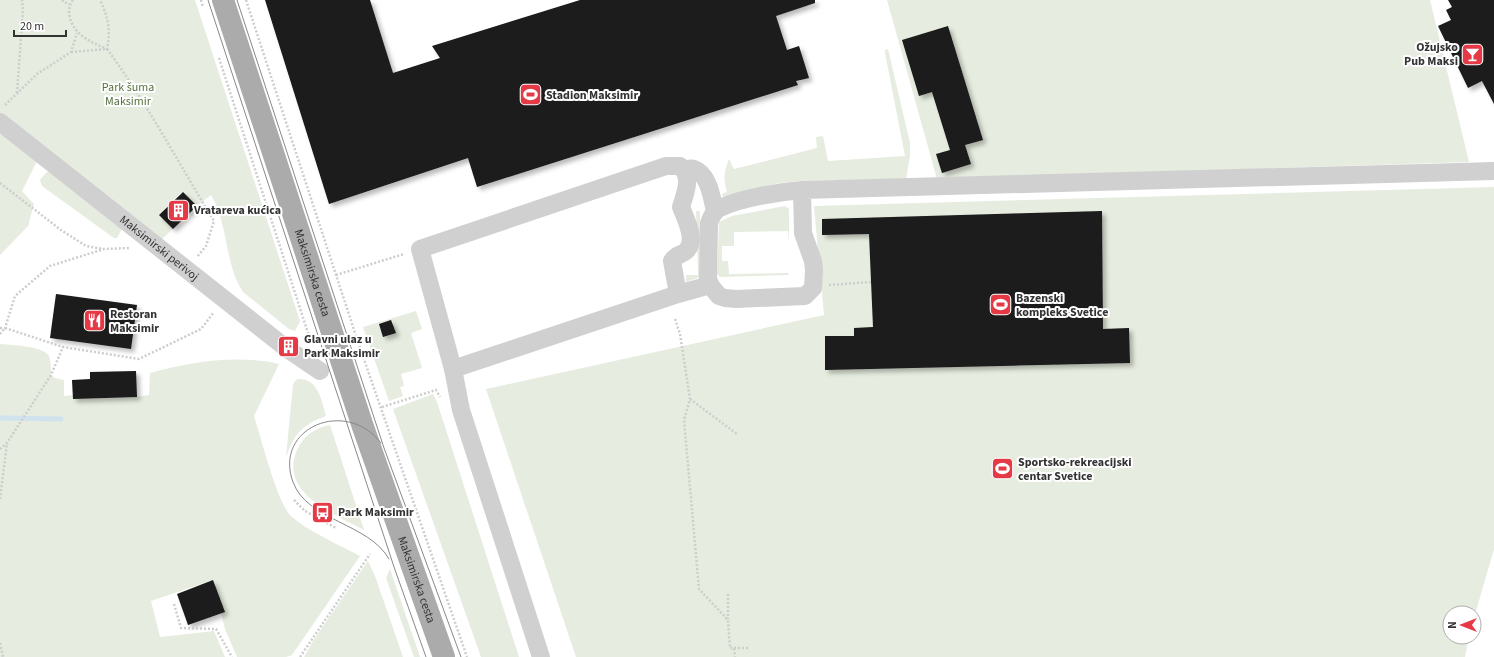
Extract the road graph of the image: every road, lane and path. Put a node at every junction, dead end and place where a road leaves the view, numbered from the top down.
1 (22, 0) edge
2 (62, 0) edge
3 (73, 0) edge
4 (100, 0) edge
5 (201, 0) edge
6 (246, 0) edge
7 (213, 4) edge
8 (69, 5) junction
9 (77, 33) junction
10 (107, 49) junction
11 (71, 52) junction
12 (218, 53) dead end
13 (17, 93) junction
14 (0, 109) edge
15 (0, 122) edge
16 (684, 170) junction
17 (1494, 171) edge
18 (0, 183) edge
19 (802, 190) junction
20 (715, 211) junction
21 (158, 247) junction
22 (104, 249) junction
23 (410, 253) dead end
24 (186, 270) junction
25 (336, 275) junction
26 (870, 282) dead end
27 (710, 285) junction
28 (827, 285) dead end
29 (678, 294) junction
30 (224, 299) junction
31 (675, 319) dead end
32 (0, 328) edge
33 (5, 328) junction
34 (0, 334) edge
35 (305, 344) dead end
36 (63, 347) junction
37 (453, 369) junction
38 (320, 371) dead end
39 (446, 396) dead end
40 (690, 399) junction
41 (382, 407) junction
42 (737, 434) dead end
43 (7, 443) junction
44 (0, 449) edge
45 (0, 499) edge
46 (294, 500) dead end
47 (336, 528) dead end
48 (370, 554) dead end
49 (728, 594) dead end
50 (174, 604) dead end
51 (728, 620) junction
52 (0, 642) edge
53 (734, 648) junction
54 (748, 648) dead end
55 (4, 657) edge
56 (232, 657) edge
57 (300, 657) edge
58 (444, 657) edge
59 (467, 657) edge
60 (541, 657) edge
61 (735, 657) edge

1 - 13 path
2 - 8 path
3 - 8 path
4 - 10 path
5 - 7 path
6 - 25 path
7 - 58 main road, Maksimirska cesta
8 - 9 path
9 - 10 path
9 - 11 path
10 - 11 path
10 - 24 path
11 - 13 path
12 - 35 path
13 - 14 path
15 - 21 street, Maksimirski perivoj
16 - 20 street
16 - 29 street
16 - 37 street
17 - 19 street
18 - 22 path
19 - 20 street
19 - 27 street
20 - 27 street
21 - 22 path
21 - 24 street, Maksimirski perivoj
22 - 33 path
23 - 25 path
24 - 30 street, Maksimirski perivoj
25 - 41 path
26 - 28 path
27 - 29 street
29 - 37 street
30 - 36 path
30 - 38 street, Maksimirski perivoj
31 - 40 path
32 - 33 path
33 - 34 path
33 - 36 path
36 - 43 path
37 - 60 street
39 - 41 path
40 - 42 path
40 - 51 path
41 - 59 path
43 - 44 path
43 - 45 path
46 - 47 path
48 - 57 path
49 - 51 path
50 - 56 path
51 - 53 path
52 - 55 path
53 - 54 path
53 - 61 path

